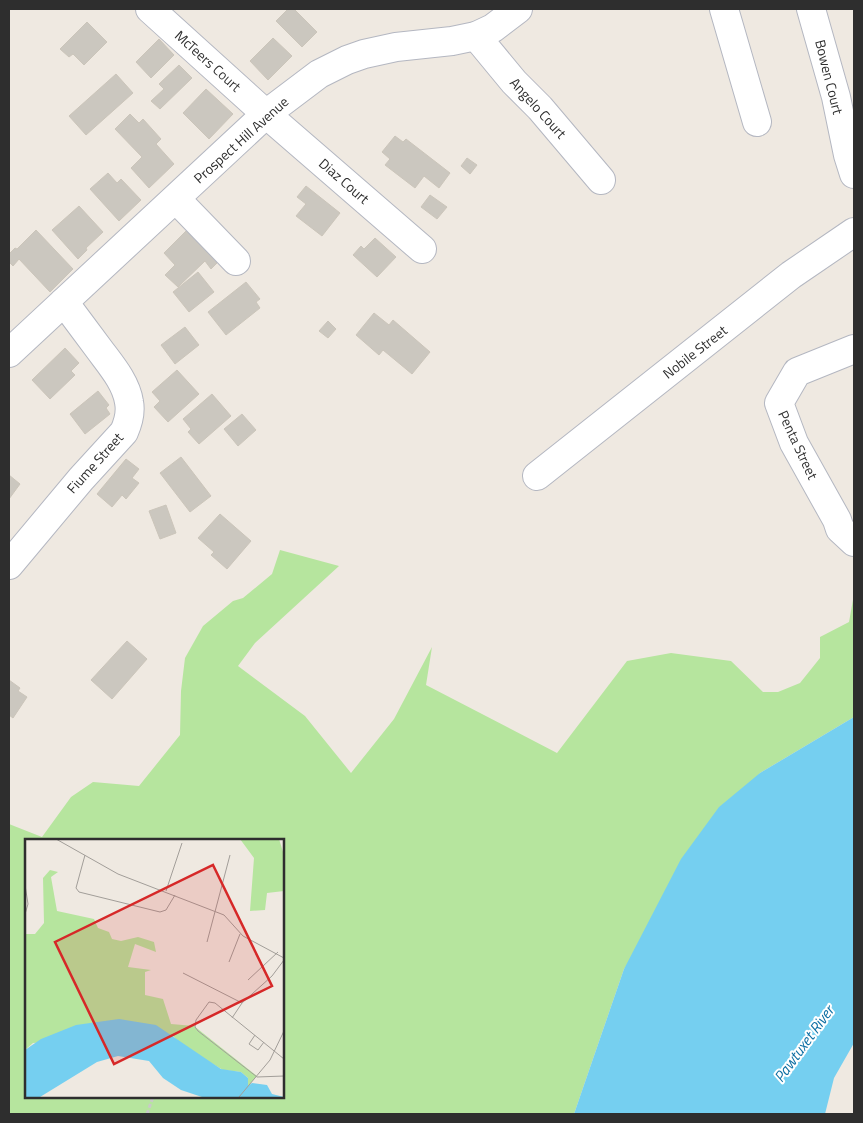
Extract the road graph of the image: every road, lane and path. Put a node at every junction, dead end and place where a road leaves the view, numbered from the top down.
1 (150, 9) edge
2 (518, 9) edge
3 (724, 9) edge
4 (812, 9) edge
5 (476, 36) junction
6 (266, 114) junction
7 (758, 122) dead end
8 (854, 174) edge
9 (601, 180) dead end
10 (176, 199) junction
11 (854, 232) edge
12 (422, 249) dead end
13 (236, 261) dead end
14 (64, 302) junction
15 (13, 342) edge
16 (854, 349) edge
17 (537, 476) dead end
18 (854, 542) edge
19 (9, 564) edge
20 (153, 1098) edge
21 (147, 1114) edge

1 - 6 street, McTeers Court
2 - 5 street, Prospect Hill Avenue
3 - 7 street
4 - 8 street, Bowen Court
5 - 6 street, Prospect Hill Avenue
5 - 9 street, Angelo Court
6 - 10 street, Prospect Hill Avenue
6 - 12 street, Diaz Court
10 - 13 street
10 - 14 street, Prospect Hill Avenue
11 - 17 street, Nobile Street
14 - 15 street, Prospect Hill Avenue
14 - 19 street, Fiume Street
16 - 18 street, Penta Street
20 - 21 path

